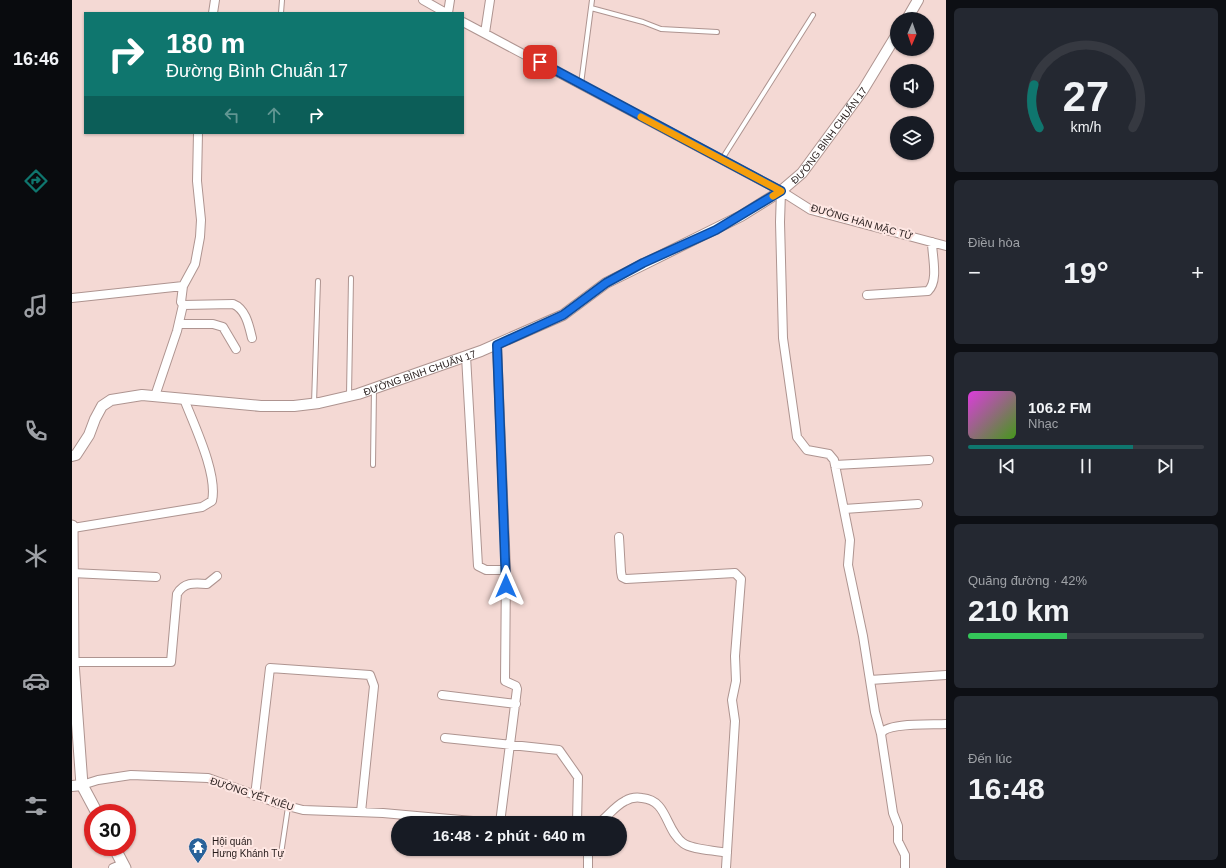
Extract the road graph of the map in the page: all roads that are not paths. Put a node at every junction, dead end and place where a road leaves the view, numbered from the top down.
1 (215, 0) edge
2 (282, 0) edge
3 (423, 0) edge
4 (450, 0) edge
5 (490, 0) edge
6 (592, 0) edge
7 (918, 0) edge
8 (591, 8) junction
9 (213, 12) edge
10 (281, 12) edge
11 (445, 12) edge
12 (447, 12) edge
13 (911, 12) edge
14 (813, 15) dead end
15 (464, 23) edge
16 (717, 32) dead end
17 (484, 33) junction
18 (890, 45) edge
19 (581, 84) junction
20 (198, 134) edge
21 (722, 160) junction
22 (781, 191) junction
23 (932, 242) junction
24 (946, 246) edge
25 (351, 278) dead end
26 (318, 281) dead end
27 (183, 286) junction
28 (867, 295) dead end
29 (72, 298) edge
30 (183, 305) junction
31 (179, 324) junction
32 (252, 338) dead end
33 (497, 345) junction
34 (236, 349) dead end
35 (466, 356) junction
36 (374, 388) junction
37 (155, 396) junction
38 (349, 396) junction
39 (184, 399) junction
40 (314, 404) junction
41 (72, 456) edge
42 (929, 460) dead end
43 (373, 465) dead end
44 (835, 465) junction
45 (918, 504) dead end
46 (844, 509) junction
47 (72, 527) edge
48 (619, 537) dead end
49 (506, 570) junction
50 (72, 574) edge
51 (217, 576) dead end
52 (156, 577) dead end
53 (73, 662) edge
54 (946, 675) edge
55 (870, 680) junction
56 (442, 695) dead end
57 (516, 704) junction
58 (946, 724) edge
59 (881, 734) junction
60 (445, 738) dead end
61 (511, 746) junction
62 (77, 786) edge
63 (256, 796) junction
64 (90, 804) edge
65 (288, 806) junction
66 (361, 812) junction
67 (422, 816) edge
68 (501, 816) edge
69 (577, 816) edge
70 (607, 816) edge
71 (281, 854) dead end
72 (727, 854) junction
73 (117, 856) edge
74 (588, 856) edge
75 (120, 867) edge
76 (588, 868) edge
77 (726, 868) edge
78 (905, 868) edge

1 - 9 street
2 - 10 lane
3 - 11 street
4 - 12 street
5 - 17 street
6 - 8 lane
7 - 13 street
8 - 16 lane
8 - 19 lane
14 - 21 lane
15 - 17 street, ĐƯỜNG HÀN MẶC TỬ
17 - 19 street, ĐƯỜNG HÀN MẶC TỬ
18 - 22 street, ĐƯỜNG BÌNH CHUẨN 17
19 - 21 street, ĐƯỜNG HÀN MẶC TỬ
20 - 27 street
21 - 22 street, ĐƯỜNG HÀN MẶC TỬ
22 - 23 street, ĐƯỜNG HÀN MẶC TỬ
22 - 33 street, ĐƯỜNG BÌNH CHUẨN 17
22 - 44 street
23 - 24 street, ĐƯỜNG HÀN MẶC TỬ
23 - 28 street
25 - 38 lane
26 - 40 lane
27 - 29 street
27 - 30 street
30 - 31 street
30 - 32 street
31 - 34 street
31 - 37 street
33 - 35 street, ĐƯỜNG BÌNH CHUẨN 17
33 - 49 street
35 - 36 street, ĐƯỜNG BÌNH CHUẨN 17
35 - 49 street
36 - 38 street, ĐƯỜNG BÌNH CHUẨN 17
36 - 43 lane
37 - 39 street, ĐƯỜNG BÌNH CHUẨN 17
37 - 41 street, ĐƯỜNG BÌNH CHUẨN 17
38 - 40 street, ĐƯỜNG BÌNH CHUẨN 17
39 - 40 street, ĐƯỜNG BÌNH CHUẨN 17
39 - 47 street
42 - 44 street
44 - 46 street
45 - 46 street
46 - 55 street
47 - 50 main road
48 - 72 street
49 - 57 street
50 - 52 street
50 - 53 main road
51 - 53 street
53 - 62 main road
54 - 55 street
55 - 59 street
56 - 57 street
57 - 61 street
58 - 59 street
59 - 78 street
60 - 61 street
61 - 68 street
61 - 69 street
62 - 63 street, ĐƯỜNG YẾT KIÊU
62 - 64 main road
63 - 65 street, ĐƯỜNG YẾT KIÊU
63 - 66 street
65 - 66 street, ĐƯỜNG YẾT KIÊU
65 - 71 lane
66 - 67 street, ĐƯỜNG YẾT KIÊU
70 - 72 street
72 - 77 street
73 - 75 main road
74 - 76 street

